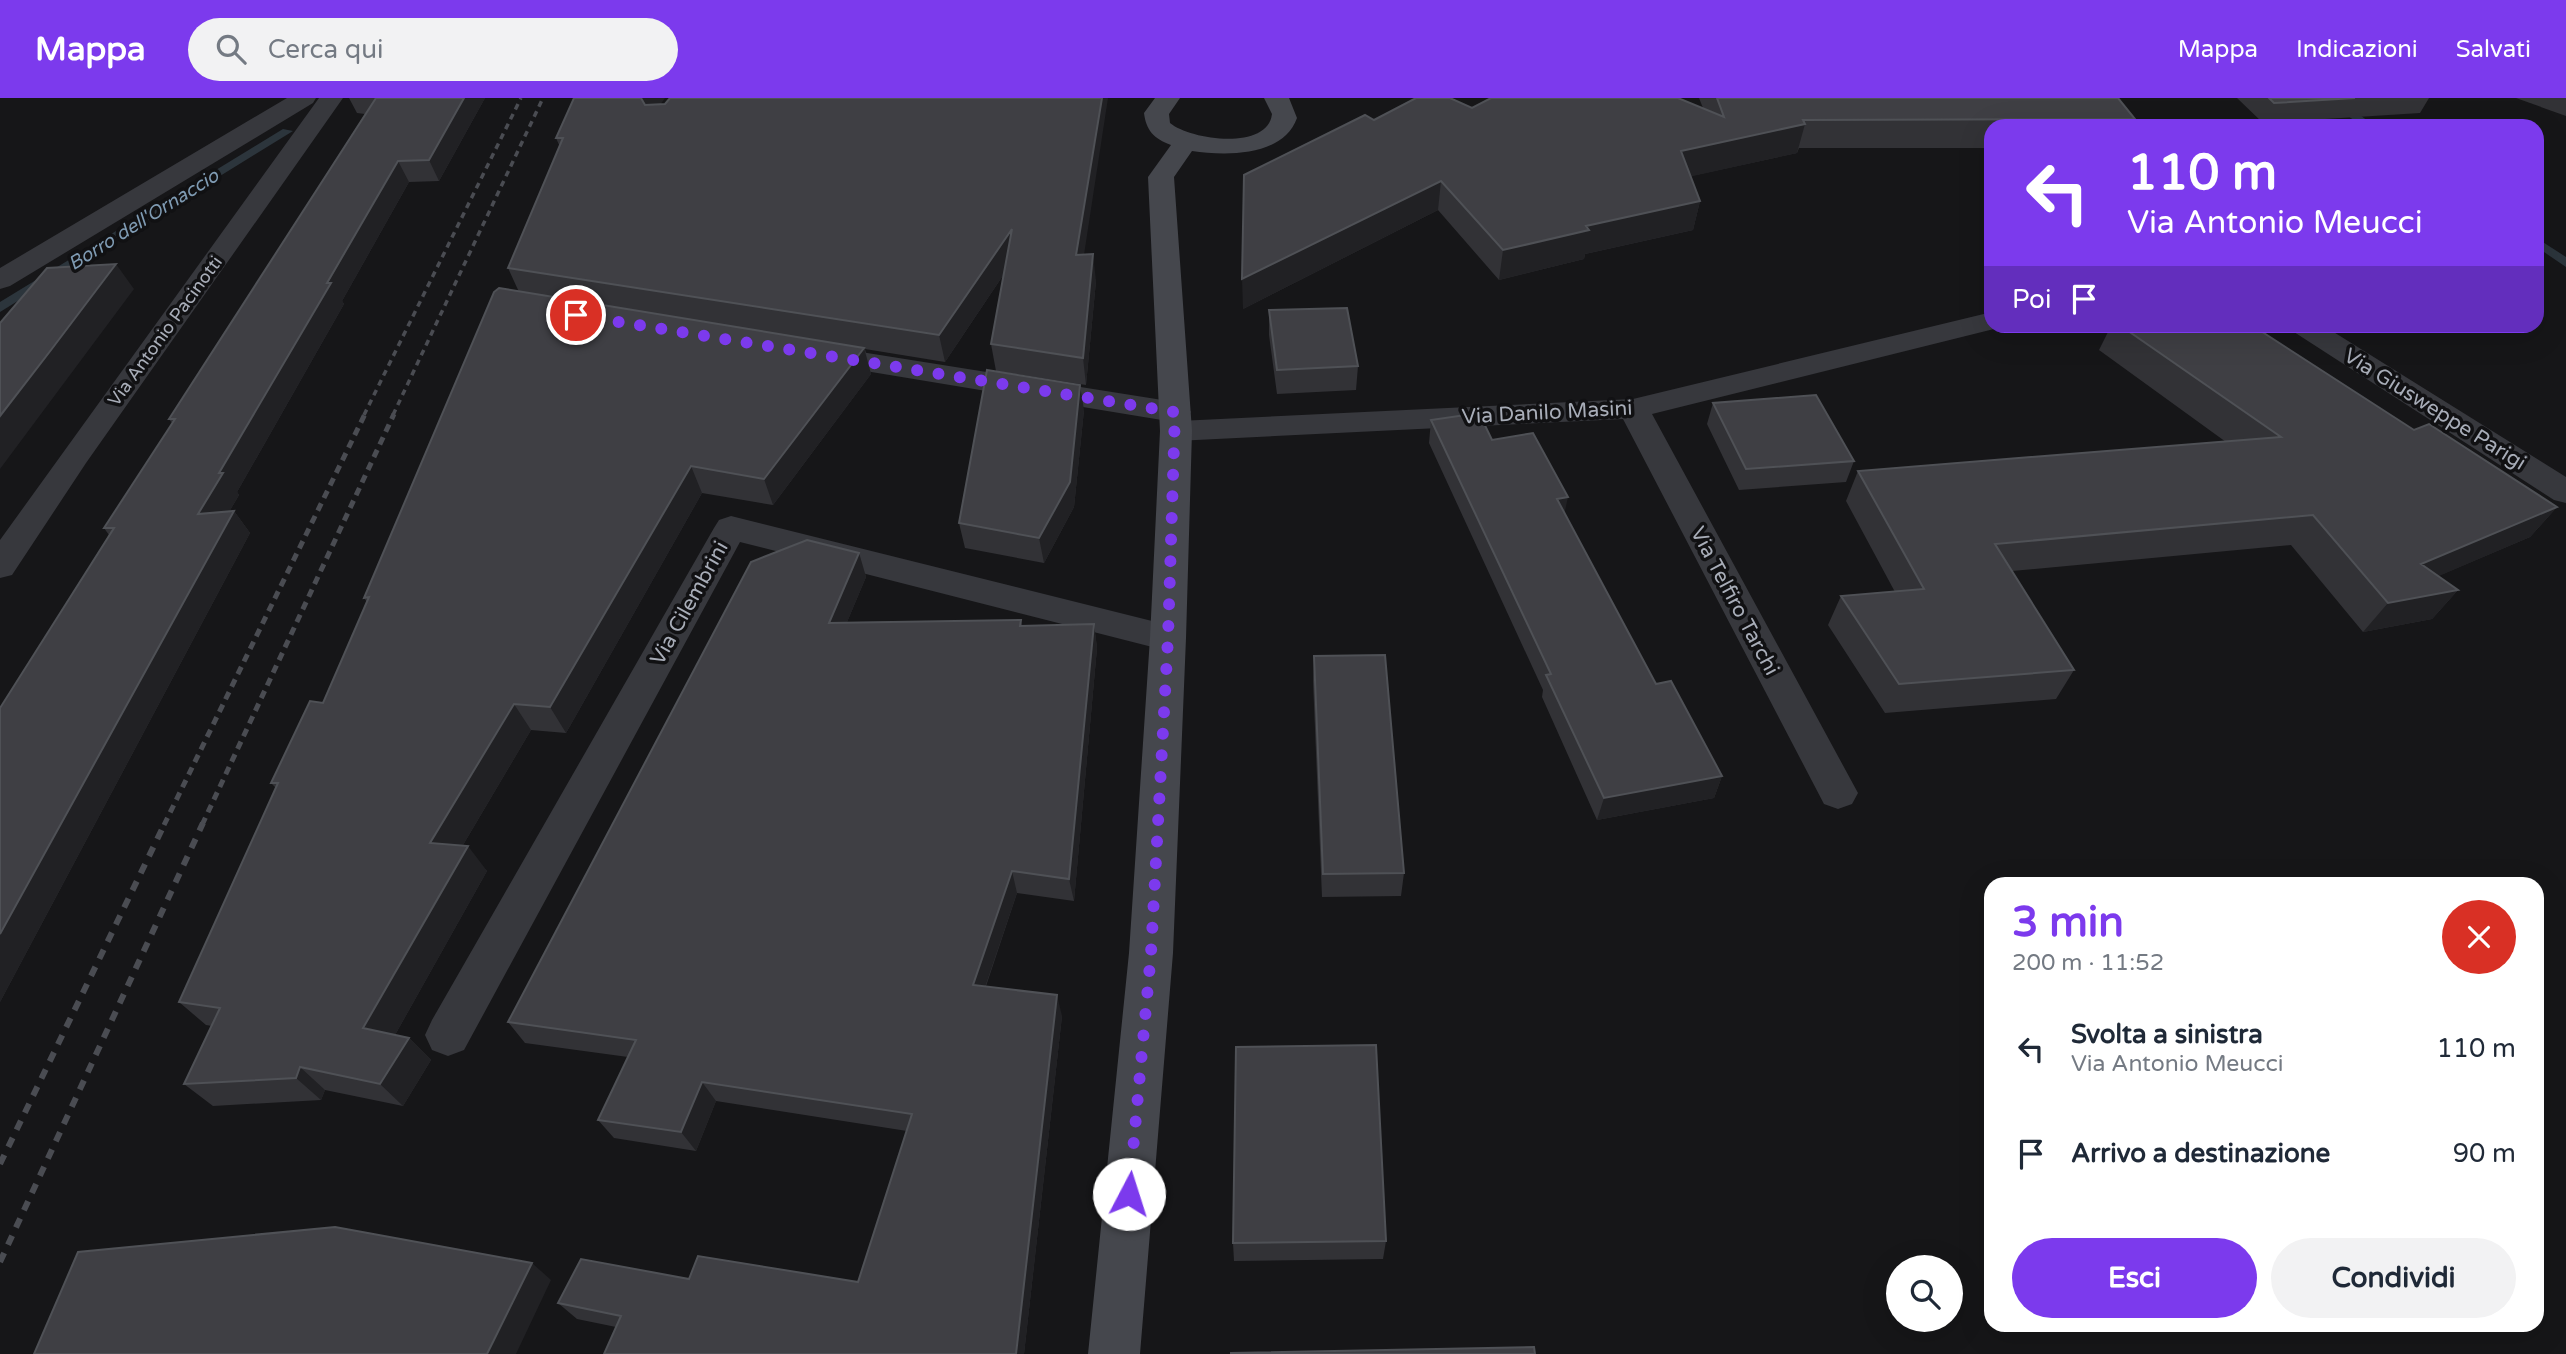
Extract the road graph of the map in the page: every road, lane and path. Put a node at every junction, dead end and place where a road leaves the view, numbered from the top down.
1 (304, 98) edge
2 (331, 98) edge
3 (1168, 98) edge
4 (1276, 98) edge
5 (1185, 143) junction
6 (0, 280) edge
7 (1984, 323) edge
8 (2315, 333) edge
9 (794, 350) edge
10 (1633, 409) junction
11 (1176, 421) junction
12 (2566, 492) edge
13 (0, 566) edge
14 (1168, 638) junction
15 (1838, 793) dead end
16 (448, 1035) dead end
17 (1114, 1354) edge

1 - 6 street
2 - 13 street, Via Antonio Pacinotti
3 - 5 street
4 - 5 street
5 - 11 street
7 - 10 street, Via Danilo Masini
8 - 12 street, Via Giusweppe Parigi
9 - 11 street, Via Danilo Masini
10 - 11 street, Via Danilo Masini
10 - 15 street, Via Telfiro Tarchi
11 - 14 street
14 - 16 street, Via Cilembrini
14 - 17 street

